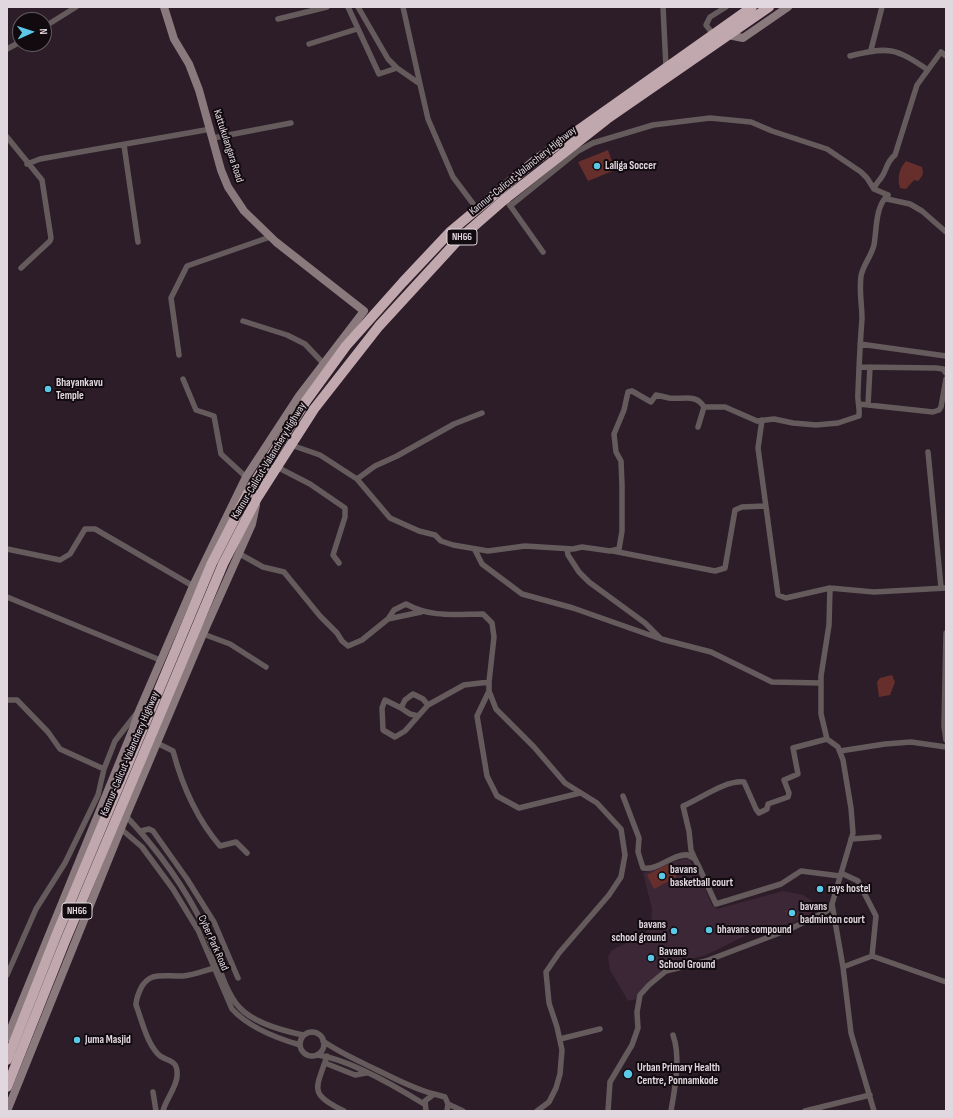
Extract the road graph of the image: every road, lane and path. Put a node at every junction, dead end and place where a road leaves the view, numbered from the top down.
1 (76, 7) edge
2 (164, 7) edge
3 (327, 7) edge
4 (348, 7) edge
5 (358, 7) edge
6 (403, 7) edge
7 (664, 7) edge
8 (726, 7) edge
9 (752, 7) edge
10 (769, 7) edge
11 (788, 7) edge
12 (882, 7) edge
13 (278, 19) dead end
14 (52, 22) edge
15 (357, 29) junction
16 (713, 34) junction
17 (728, 35) junction
18 (309, 44) dead end
19 (872, 50) junction
20 (850, 56) dead end
21 (946, 56) edge
22 (666, 67) junction
23 (397, 68) junction
24 (928, 70) junction
25 (420, 84) junction
26 (291, 122) dead end
27 (211, 129) junction
28 (7, 137) edge
29 (213, 138) junction
30 (124, 144) junction
31 (28, 164) junction
32 (874, 189) junction
33 (888, 195) junction
34 (508, 202) junction
35 (477, 209) junction
36 (946, 232) edge
37 (270, 236) junction
38 (138, 242) dead end
39 (543, 252) dead end
40 (20, 268) dead end
41 (243, 321) dead end
42 (860, 344) junction
43 (179, 354) dead end
44 (946, 356) edge
45 (323, 363) junction
46 (859, 367) junction
47 (870, 367) junction
48 (946, 373) edge
49 (183, 379) dead end
50 (946, 379) edge
51 (859, 404) junction
52 (868, 405) junction
53 (704, 407) junction
54 (482, 413) dead end
55 (762, 420) junction
56 (698, 427) dead end
57 (291, 445) junction
58 (928, 452) dead end
59 (277, 467) junction
60 (246, 477) junction
61 (357, 479) junction
62 (257, 498) junction
63 (765, 506) junction
64 (567, 548) junction
65 (7, 549) edge
66 (475, 550) junction
67 (610, 551) junction
68 (238, 553) junction
69 (339, 563) dead end
70 (193, 586) junction
71 (944, 587) edge
72 (830, 588) junction
73 (7, 597) edge
74 (423, 611) junction
75 (388, 619) junction
76 (946, 633) edge
77 (203, 634) junction
78 (661, 639) junction
79 (160, 660) junction
80 (266, 667) dead end
81 (946, 676) edge
82 (489, 682) junction
83 (821, 682) junction
84 (489, 691) junction
85 (7, 700) edge
86 (428, 706) junction
87 (401, 708) junction
88 (139, 711) junction
89 (418, 716) junction
90 (154, 739) junction
91 (827, 739) junction
92 (946, 740) edge
93 (946, 747) edge
94 (840, 751) junction
95 (104, 768) junction
96 (580, 793) junction
97 (623, 796) dead end
98 (126, 816) junction
99 (121, 829) junction
100 (141, 831) junction
101 (879, 837) dead end
102 (851, 839) junction
103 (247, 853) dead end
104 (695, 859) junction
105 (840, 874) junction
106 (832, 904) junction
107 (872, 956) junction
108 (843, 967) junction
109 (214, 968) junction
110 (7, 975) edge
111 (238, 978) dead end
112 (946, 982) edge
113 (600, 1029) dead end
114 (304, 1035) junction
115 (673, 1035) dead end
116 (7, 1038) edge
117 (560, 1039) junction
118 (323, 1041) junction
119 (300, 1046) junction
120 (318, 1054) junction
121 (327, 1056) junction
122 (7, 1060) edge
123 (325, 1063) junction
124 (366, 1073) junction
125 (7, 1087) edge
126 (153, 1092) dead end
127 (434, 1094) junction
128 (870, 1095) junction
129 (424, 1104) junction
130 (448, 1104) junction
131 (7, 1111) edge
132 (156, 1111) edge
133 (163, 1111) edge
134 (344, 1111) edge
135 (426, 1111) edge
136 (447, 1111) edge
137 (463, 1111) edge
138 (537, 1111) edge
139 (608, 1111) edge
140 (671, 1111) edge
141 (805, 1111) edge
142 (874, 1111) edge

1 - 14 street
2 - 27 street, Kattukulangara Road
3 - 13 street
4 - 15 street
5 - 23 street
6 - 25 street
7 - 22 street
8 - 16 street
9 - 16 highway, Kannur-Calicut-Valanchery Highway / NH66
10 - 17 highway, Kannur-Calicut-Valanchery Highway / NH66
11 - 17 street
12 - 19 street
15 - 18 street
15 - 23 street
16 - 22 highway, Kannur-Calicut-Valanchery Highway / NH66
17 - 34 highway, Kannur-Calicut-Valanchery Highway / NH66
19 - 20 street
19 - 24 street
21 - 24 street
22 - 35 highway, Kannur-Calicut-Valanchery Highway / NH66
23 - 25 street
24 - 32 street
25 - 35 street
26 - 29 street
27 - 29 street, Kattukulangara Road
27 - 30 street
28 - 31 street
29 - 37 street, Kattukulangara Road
30 - 31 street
30 - 38 street
31 - 40 street
32 - 33 street
32 - 34 street
33 - 36 street
33 - 42 street
34 - 39 street
34 - 57 highway, Kannur-Calicut-Valanchery Highway / NH66
35 - 122 highway, Kannur-Calicut-Valanchery Highway / NH66
37 - 43 street
37 - 45 street, Kattukulangara Road
41 - 45 street
42 - 44 street
42 - 46 street
45 - 60 street
46 - 47 street
46 - 51 street
47 - 48 street
47 - 52 street
49 - 60 street
50 - 52 street
51 - 52 street
51 - 55 street
53 - 55 street
53 - 56 street
53 - 67 street
54 - 61 street
55 - 63 street
57 - 59 highway, Kannur-Calicut-Valanchery Highway / NH66
57 - 61 street
58 - 71 street
59 - 62 highway, Kannur-Calicut-Valanchery Highway / NH66
59 - 69 street
60 - 70 street
61 - 66 street
62 - 68 street
62 - 90 highway, Kannur-Calicut-Valanchery Highway / NH66
63 - 67 street
63 - 72 street
64 - 66 street
64 - 67 street
64 - 78 street
65 - 70 street
66 - 78 street
68 - 75 street
68 - 77 street
70 - 79 street
71 - 72 street
72 - 83 street
73 - 79 street
74 - 75 street
74 - 75 street
74 - 82 street
76 - 81 street
77 - 80 street
77 - 90 street
78 - 83 street
79 - 88 street
81 - 92 street
82 - 84 street
82 - 86 street
83 - 91 street
84 - 96 street
84 - 96 street
85 - 95 street
86 - 87 street
86 - 89 street
87 - 89 street
87 - 89 street
88 - 95 street
88 - 116 street
90 - 98 street
90 - 103 street
90 - 125 highway, Kannur-Calicut-Valanchery Highway / NH66
91 - 94 street
91 - 104 street
93 - 94 street
94 - 102 street
95 - 110 street
96 - 117 street
97 - 104 street
98 - 99 street
98 - 100 street
99 - 109 street, Cyber Park Road
99 - 131 street
100 - 111 street
100 - 114 street
101 - 102 street
102 - 105 street
104 - 105 street
105 - 106 street
105 - 107 street
106 - 108 street
106 - 139 street
107 - 108 street
107 - 112 street
108 - 128 street
109 - 119 street, Cyber Park Road
109 - 133 street
113 - 117 street
114 - 118 street
114 - 119 street
115 - 140 street
117 - 138 street
118 - 120 street
118 - 127 street
119 - 120 street
120 - 121 street
121 - 123 street
121 - 124 street
123 - 124 street
123 - 134 street
124 - 129 street
126 - 132 street
127 - 129 street
127 - 130 street
128 - 141 street
128 - 142 street
129 - 135 street
130 - 136 street
130 - 137 street

